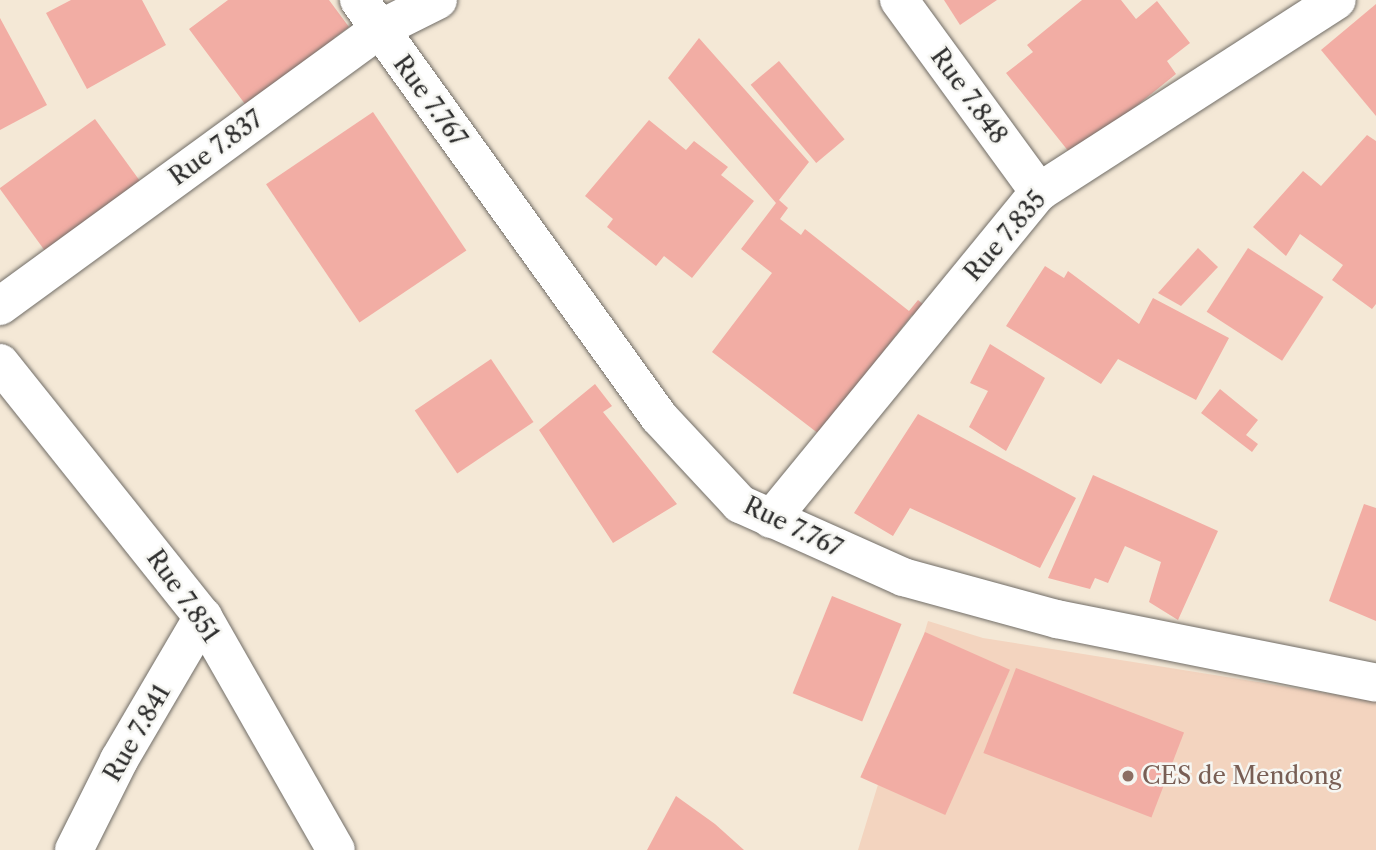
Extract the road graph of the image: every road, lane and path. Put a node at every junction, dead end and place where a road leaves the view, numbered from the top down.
1 (438, 0) edge
2 (899, 0) edge
3 (1337, 0) edge
4 (369, 15) edge
5 (1039, 192) junction
6 (0, 306) edge
7 (0, 363) edge
8 (771, 520) junction
9 (203, 617) junction
10 (1376, 683) edge
11 (74, 850) edge
12 (336, 850) edge

1 - 4 street, Rue 7.837
2 - 5 street, Rue 7.848
3 - 5 street, Rue 7.835
4 - 6 street, Rue 7.837
4 - 8 street, Rue 7.767
5 - 8 street, Rue 7.835
7 - 9 street, Rue 7.851
8 - 10 street, Rue 7.767
9 - 11 street, Rue 7.841
9 - 12 street, Rue 7.851

